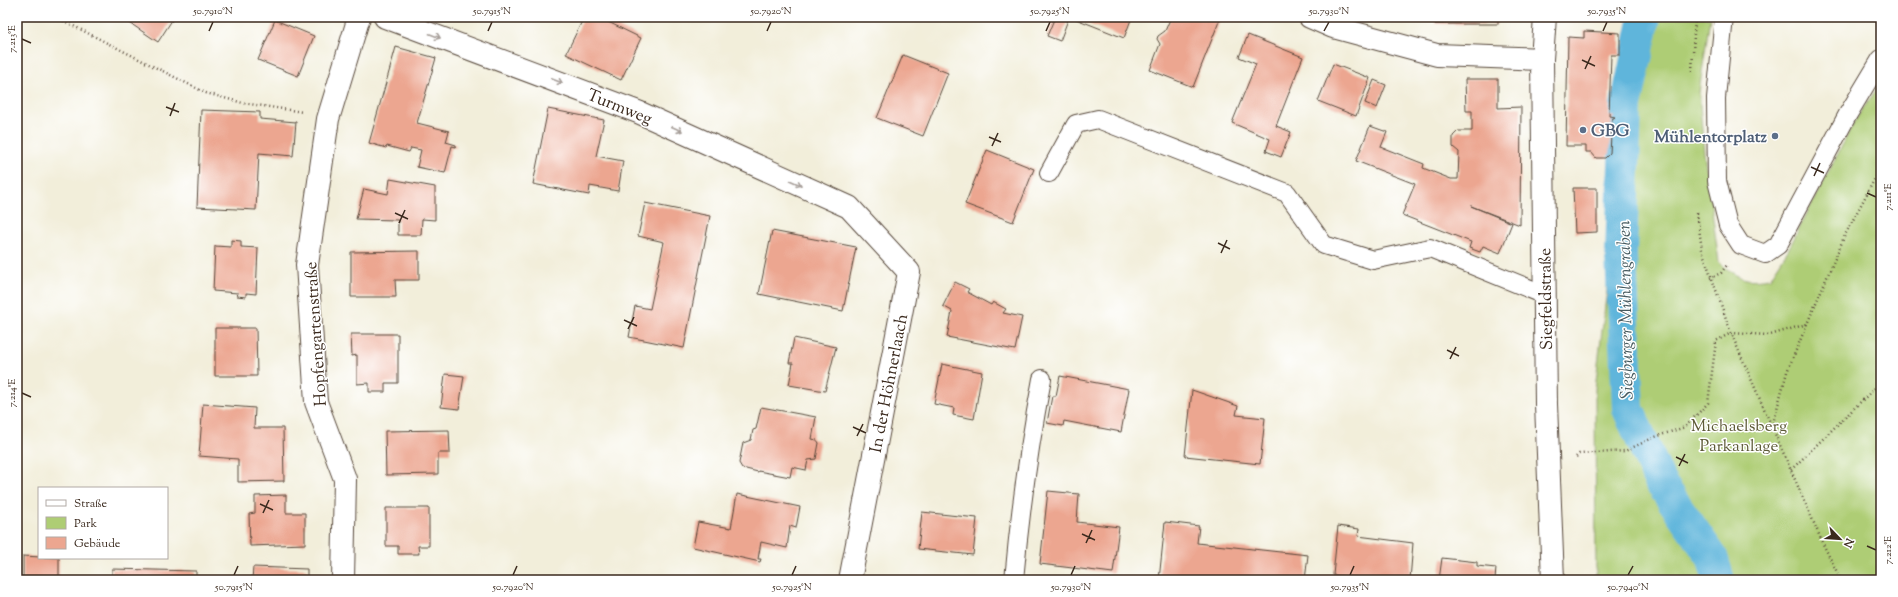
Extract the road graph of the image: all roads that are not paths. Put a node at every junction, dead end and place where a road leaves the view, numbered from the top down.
1 (359, 17) edge
2 (385, 17) edge
3 (1310, 17) edge
4 (1545, 17) edge
5 (1724, 17) edge
6 (1542, 59) junction
7 (1881, 59) edge
8 (1049, 174) dead end
9 (849, 207) joint
10 (1545, 295) junction
11 (1042, 379) dead end
12 (343, 580) edge
13 (850, 580) edge
14 (1014, 580) edge
15 (1553, 580) edge

1 - 12 street, Hopfengartenstraße
2 -> 9 street, Turmweg
3 - 6 street
4 - 6 street, Siegfeldstraße
5 - 7 lane
6 - 10 street, Siegfeldstraße
8 - 10 lane
9 - 13 street, In der Höhnerlaach
10 - 15 street, Siegfeldstraße
11 - 14 lane

